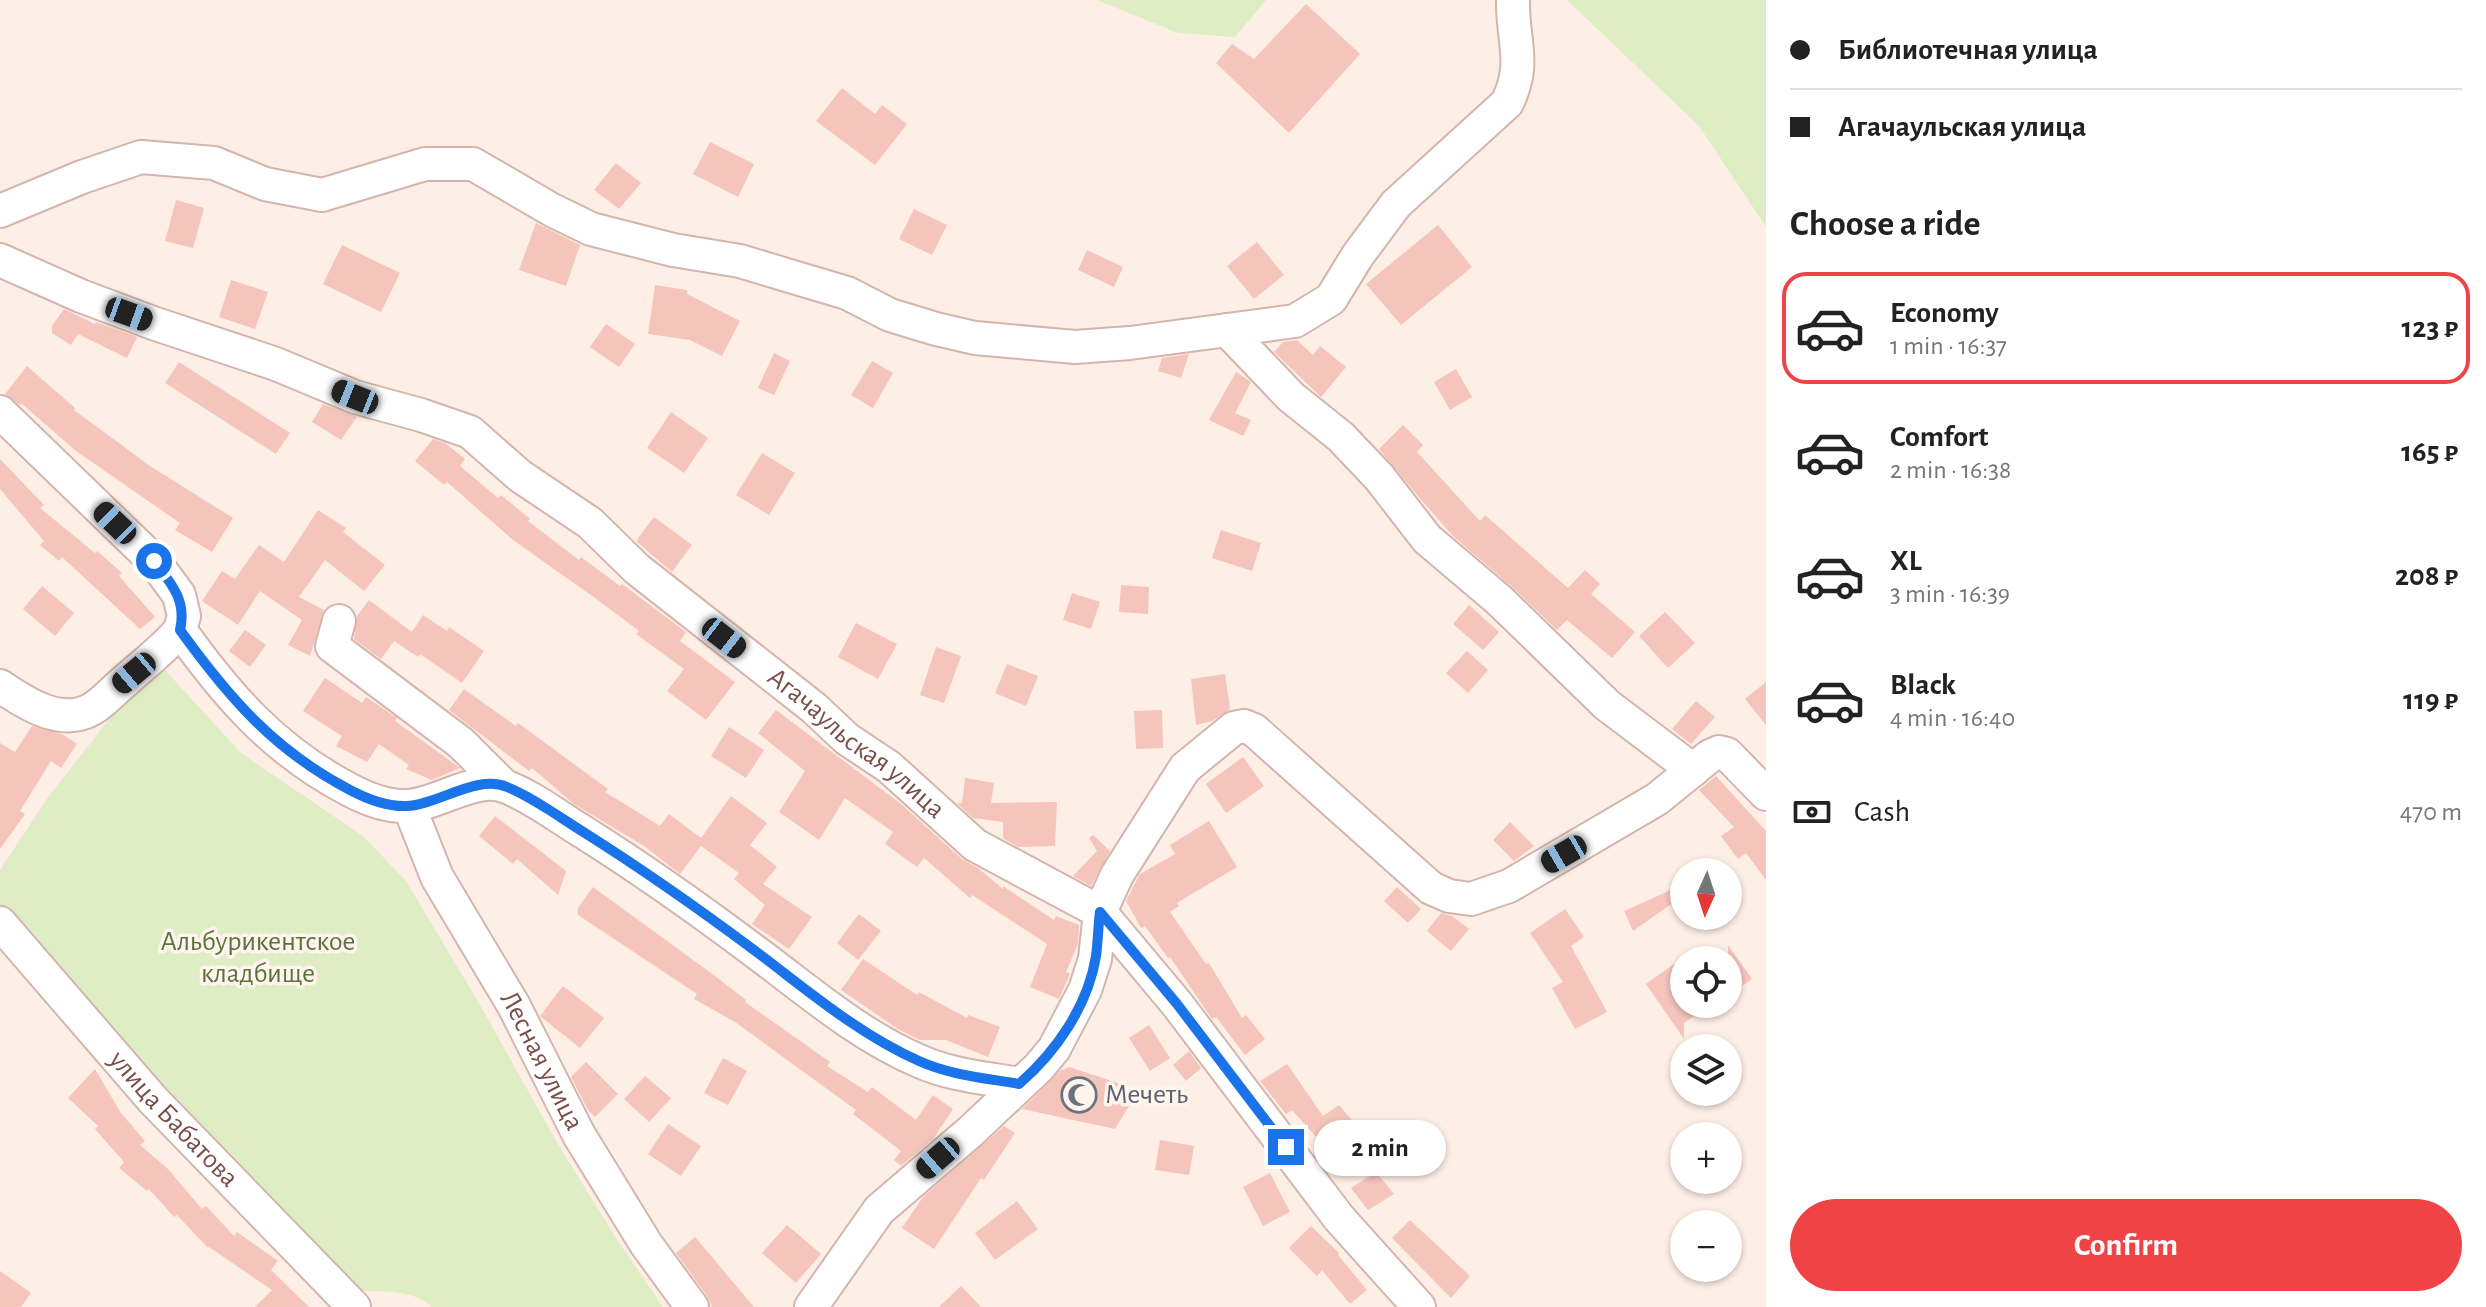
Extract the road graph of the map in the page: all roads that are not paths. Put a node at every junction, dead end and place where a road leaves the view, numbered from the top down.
1 (1513, 0) edge
2 (0, 211) edge
3 (0, 260) edge
4 (1227, 330) junction
5 (0, 412) edge
6 (339, 621) dead end
7 (180, 630) junction
8 (0, 686) edge
9 (1693, 770) junction
10 (503, 785) junction
11 (1765, 791) edge
12 (409, 806) junction
13 (1100, 912) junction
14 (0, 923) edge
15 (1019, 1084) junction
16 (354, 1307) edge
17 (692, 1307) edge
18 (811, 1307) edge
19 (1419, 1307) edge

1 - 4 street
2 - 4 street
3 - 13 street, Агачаульская улица
4 - 9 street
5 - 7 street
6 - 10 street
7 - 8 street
7 - 12 street
9 - 11 street
9 - 13 street
10 - 12 street
10 - 15 street
12 - 17 street, Лесная улица
13 - 15 street
13 - 19 street, Агачаульская улица
14 - 16 street, улица Бабатова
15 - 18 street

